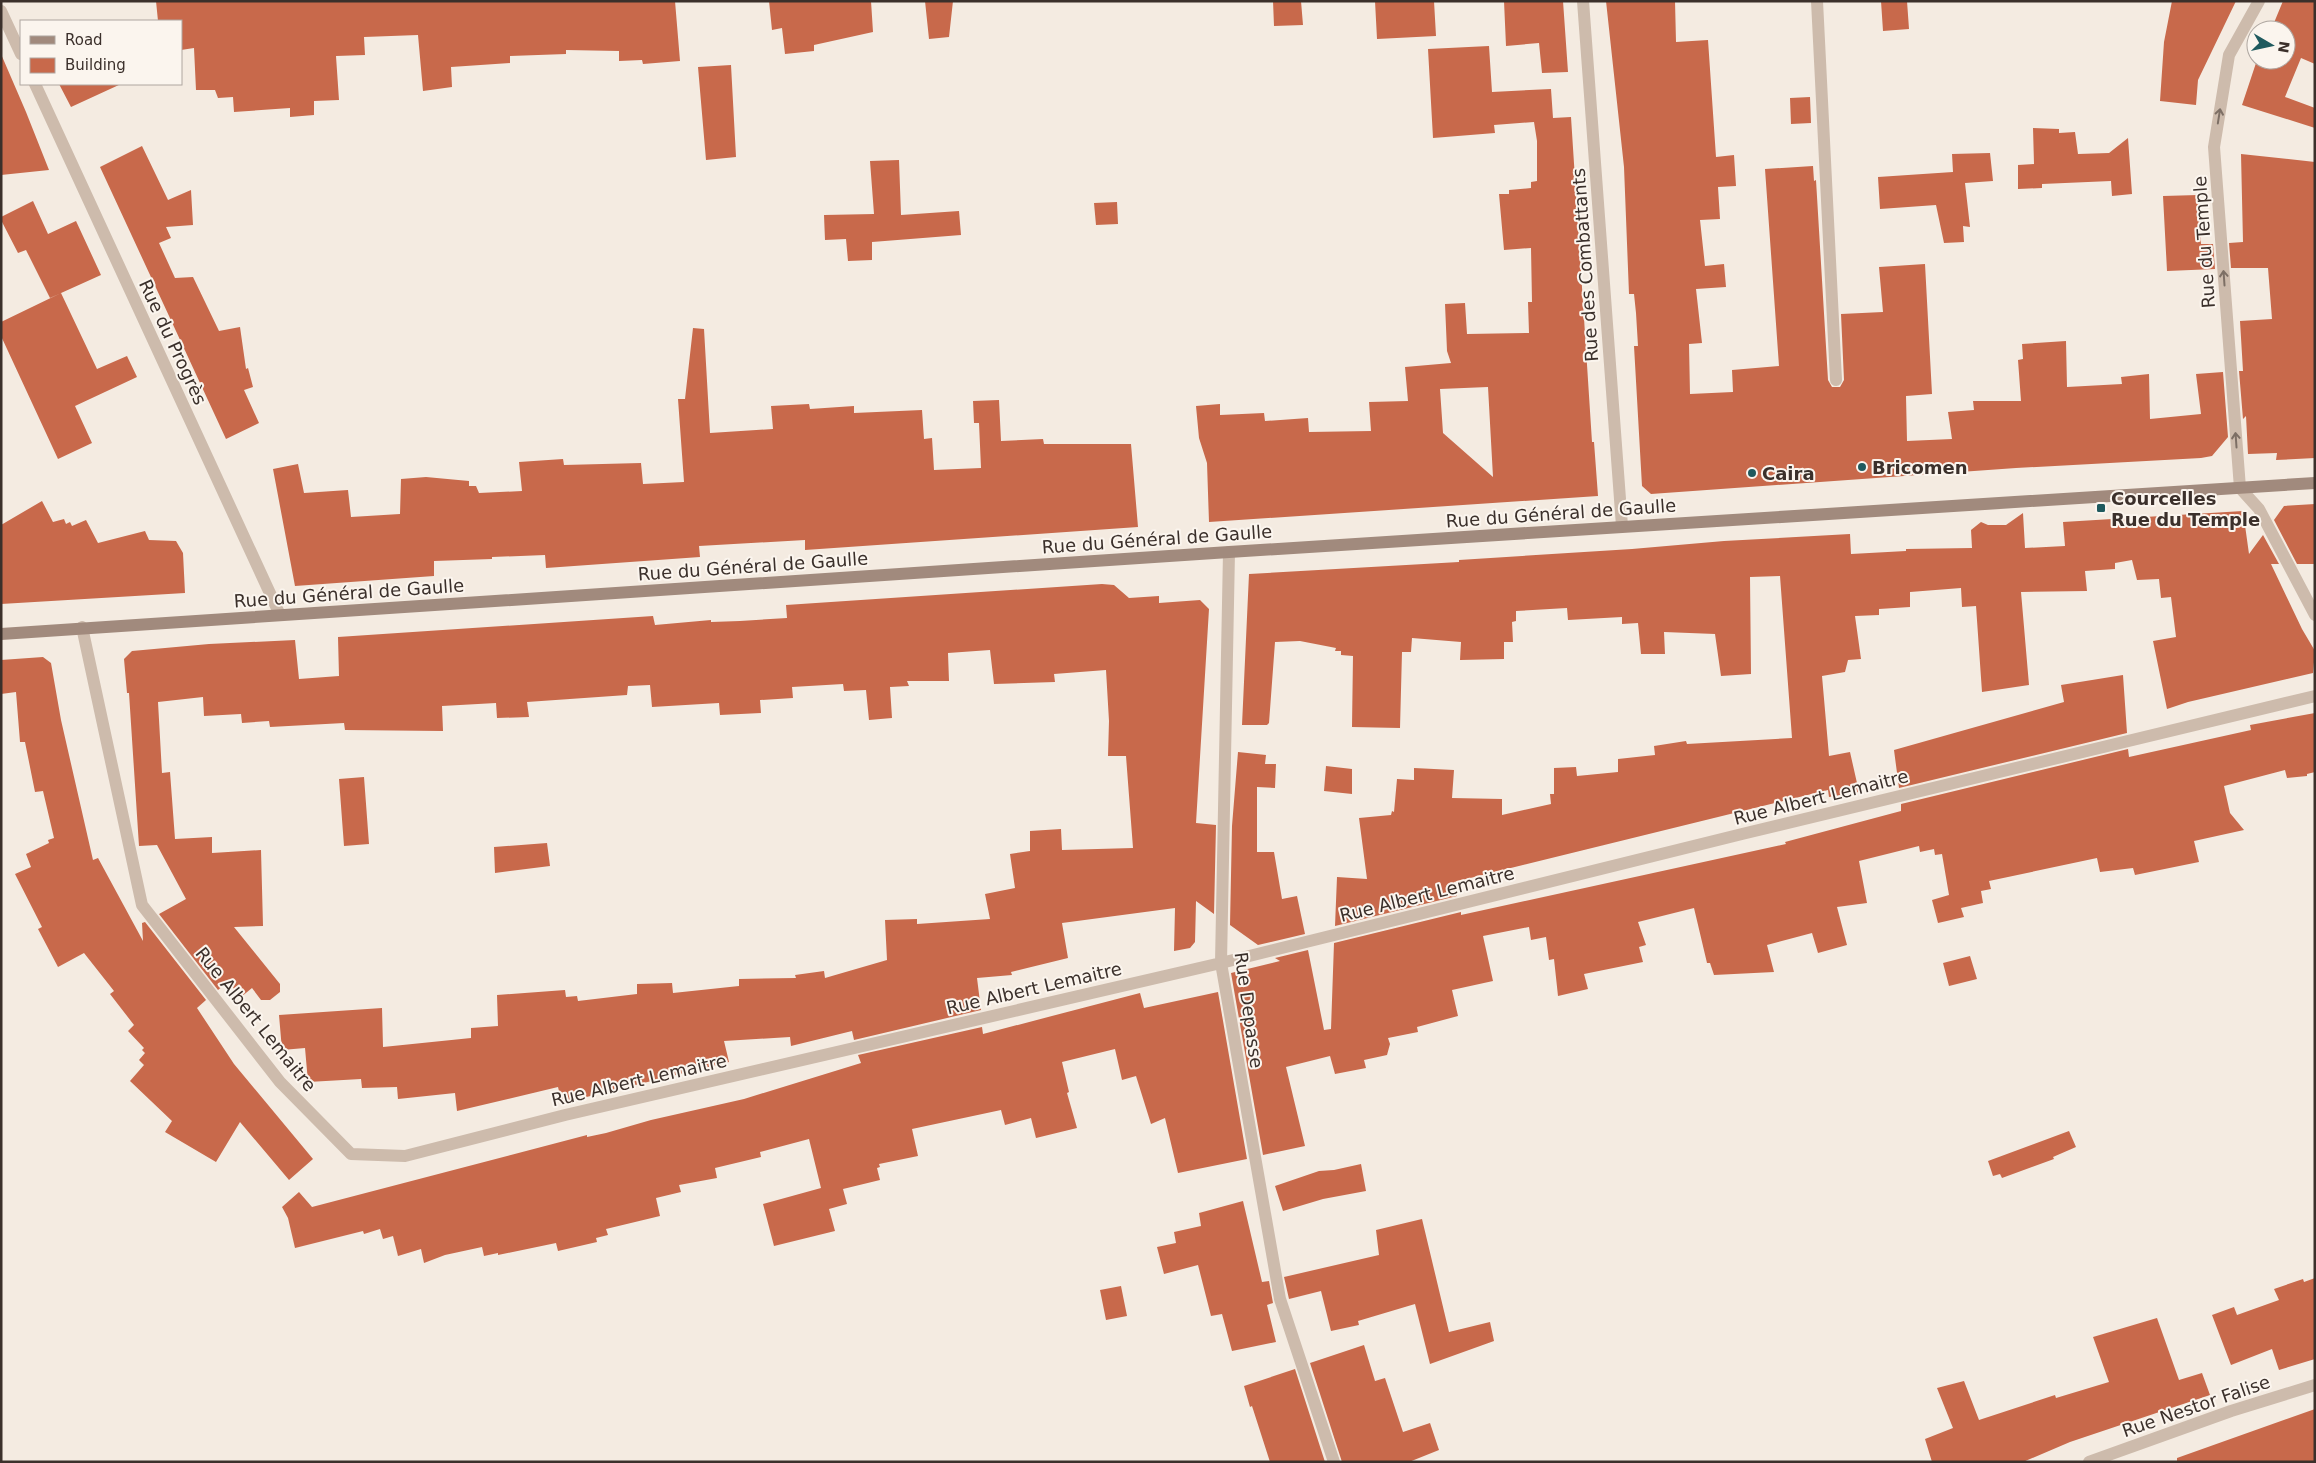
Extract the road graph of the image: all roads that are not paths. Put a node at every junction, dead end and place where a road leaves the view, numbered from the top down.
1 (1583, 1) edge
2 (1817, 1) edge
3 (2259, 1) edge
4 (1, 12) edge
5 (20, 52) edge
6 (35, 85) edge
7 (1836, 380) dead end
8 (2315, 483) edge
9 (2240, 488) junction
10 (1622, 526) junction
11 (1228, 552) junction
12 (2315, 614) edge
13 (280, 616) junction
14 (82, 628) junction
15 (1, 634) edge
16 (2315, 696) edge
17 (1221, 963) junction
18 (2315, 1385) edge
19 (1334, 1462) edge
20 (2089, 1462) edge

1 - 10 street, Rue des Combattants
2 - 7 street
9 -> 3 street, Rue du Temple
4 - 5 street
6 - 13 street, Rue du Progrès
8 - 9 main road, Rue du Général de Gaulle
9 - 10 main road, Rue du Général de Gaulle
9 - 12 street
10 - 11 main road, Rue du Général de Gaulle
11 - 13 main road, Rue du Général de Gaulle
11 - 17 street, Rue Depasse
13 - 14 main road, Rue du Général de Gaulle
14 - 15 main road, Rue du Général de Gaulle
14 - 17 street, Rue Albert Lemaitre
16 - 17 street, Rue Albert Lemaitre
17 - 19 street, Rue Depasse
18 - 20 street, Rue Nestor Falise

